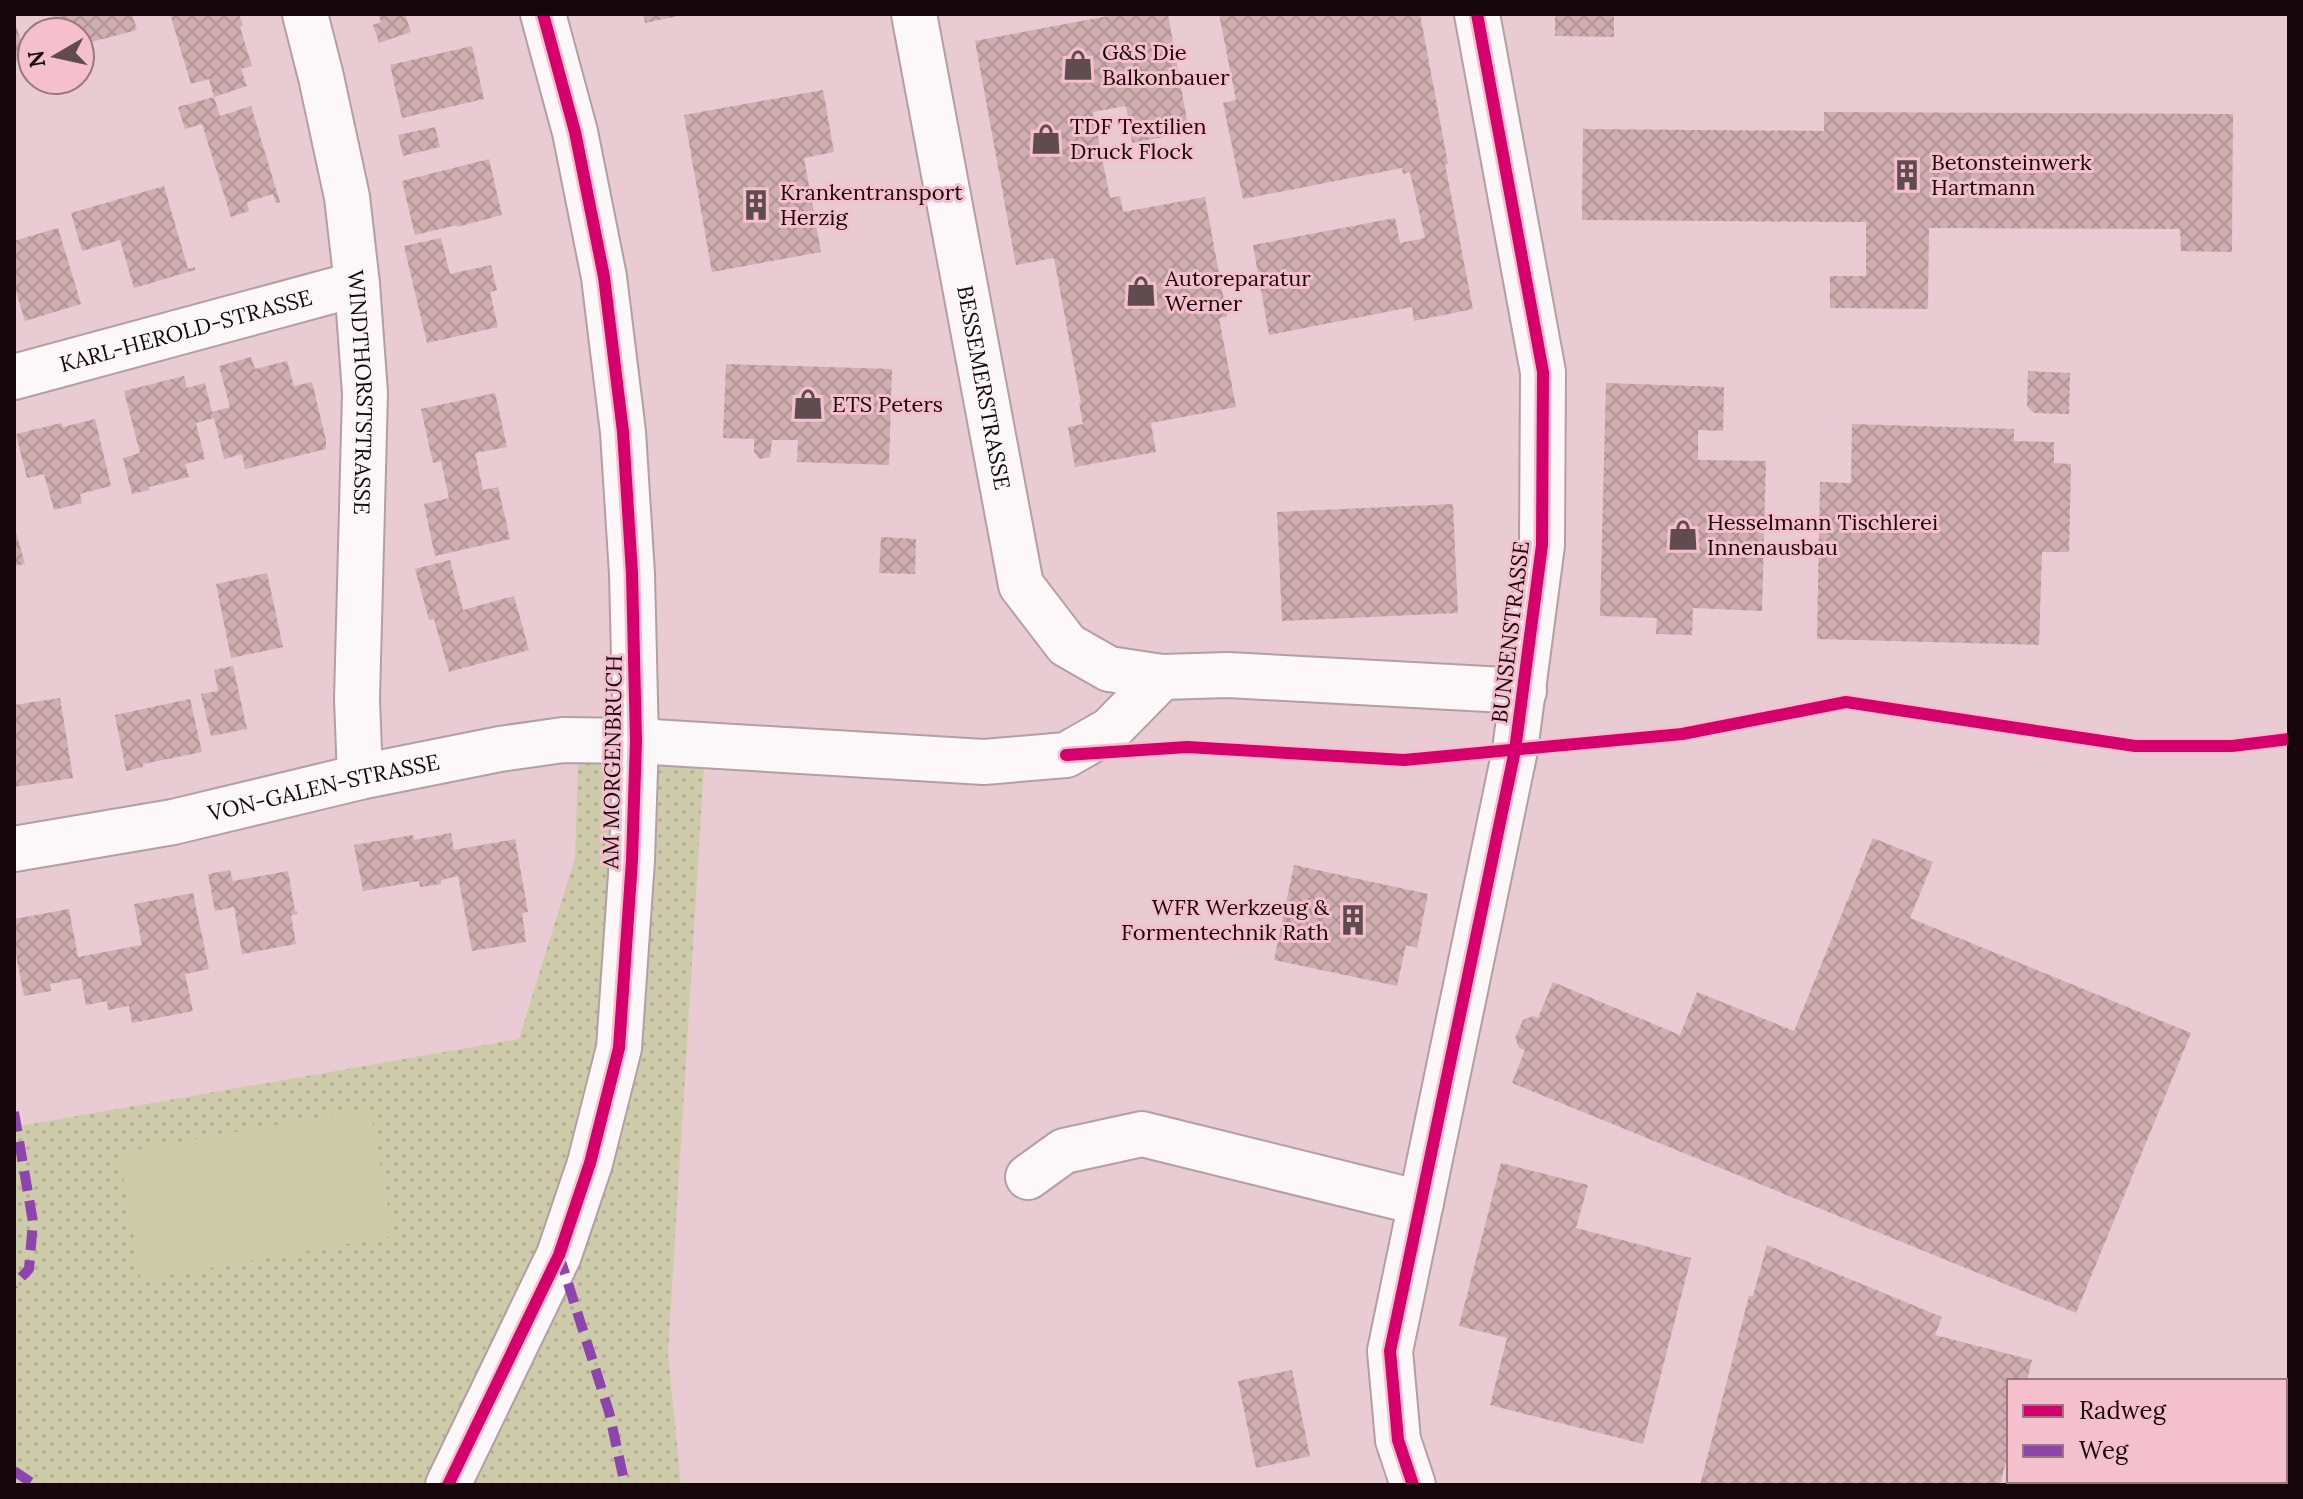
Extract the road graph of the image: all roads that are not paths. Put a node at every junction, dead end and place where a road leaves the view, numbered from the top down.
1 (305, 14) edge
2 (543, 14) edge
3 (914, 14) edge
4 (1477, 14) edge
5 (357, 284) junction
6 (14, 377) edge
7 (1162, 677) junction
8 (1524, 691) junction
9 (636, 741) junction
10 (360, 777) junction
11 (14, 849) edge
12 (1028, 1177) dead end
13 (1421, 1203) junction
14 (448, 1485) edge
15 (1413, 1485) edge

1 - 5 street, WINDTHORSTSTRASSE
2 - 9 street, AM MORGENBRUCH
3 - 7 street, BESSEMERSTRASSE
4 - 8 street, BUNSENSTRASSE
5 - 6 street, KARL-HEROLD-STRASSE
5 - 10 street, WINDTHORSTSTRASSE
7 - 8 street, BESSEMERSTRASSE
7 - 9 street
8 - 13 street, BUNSENSTRASSE
9 - 10 street, VON-GALEN-STRASSE
9 - 14 street, AM MORGENBRUCH
10 - 11 street, VON-GALEN-STRASSE
12 - 13 street
13 - 15 street, BUNSENSTRASSE

